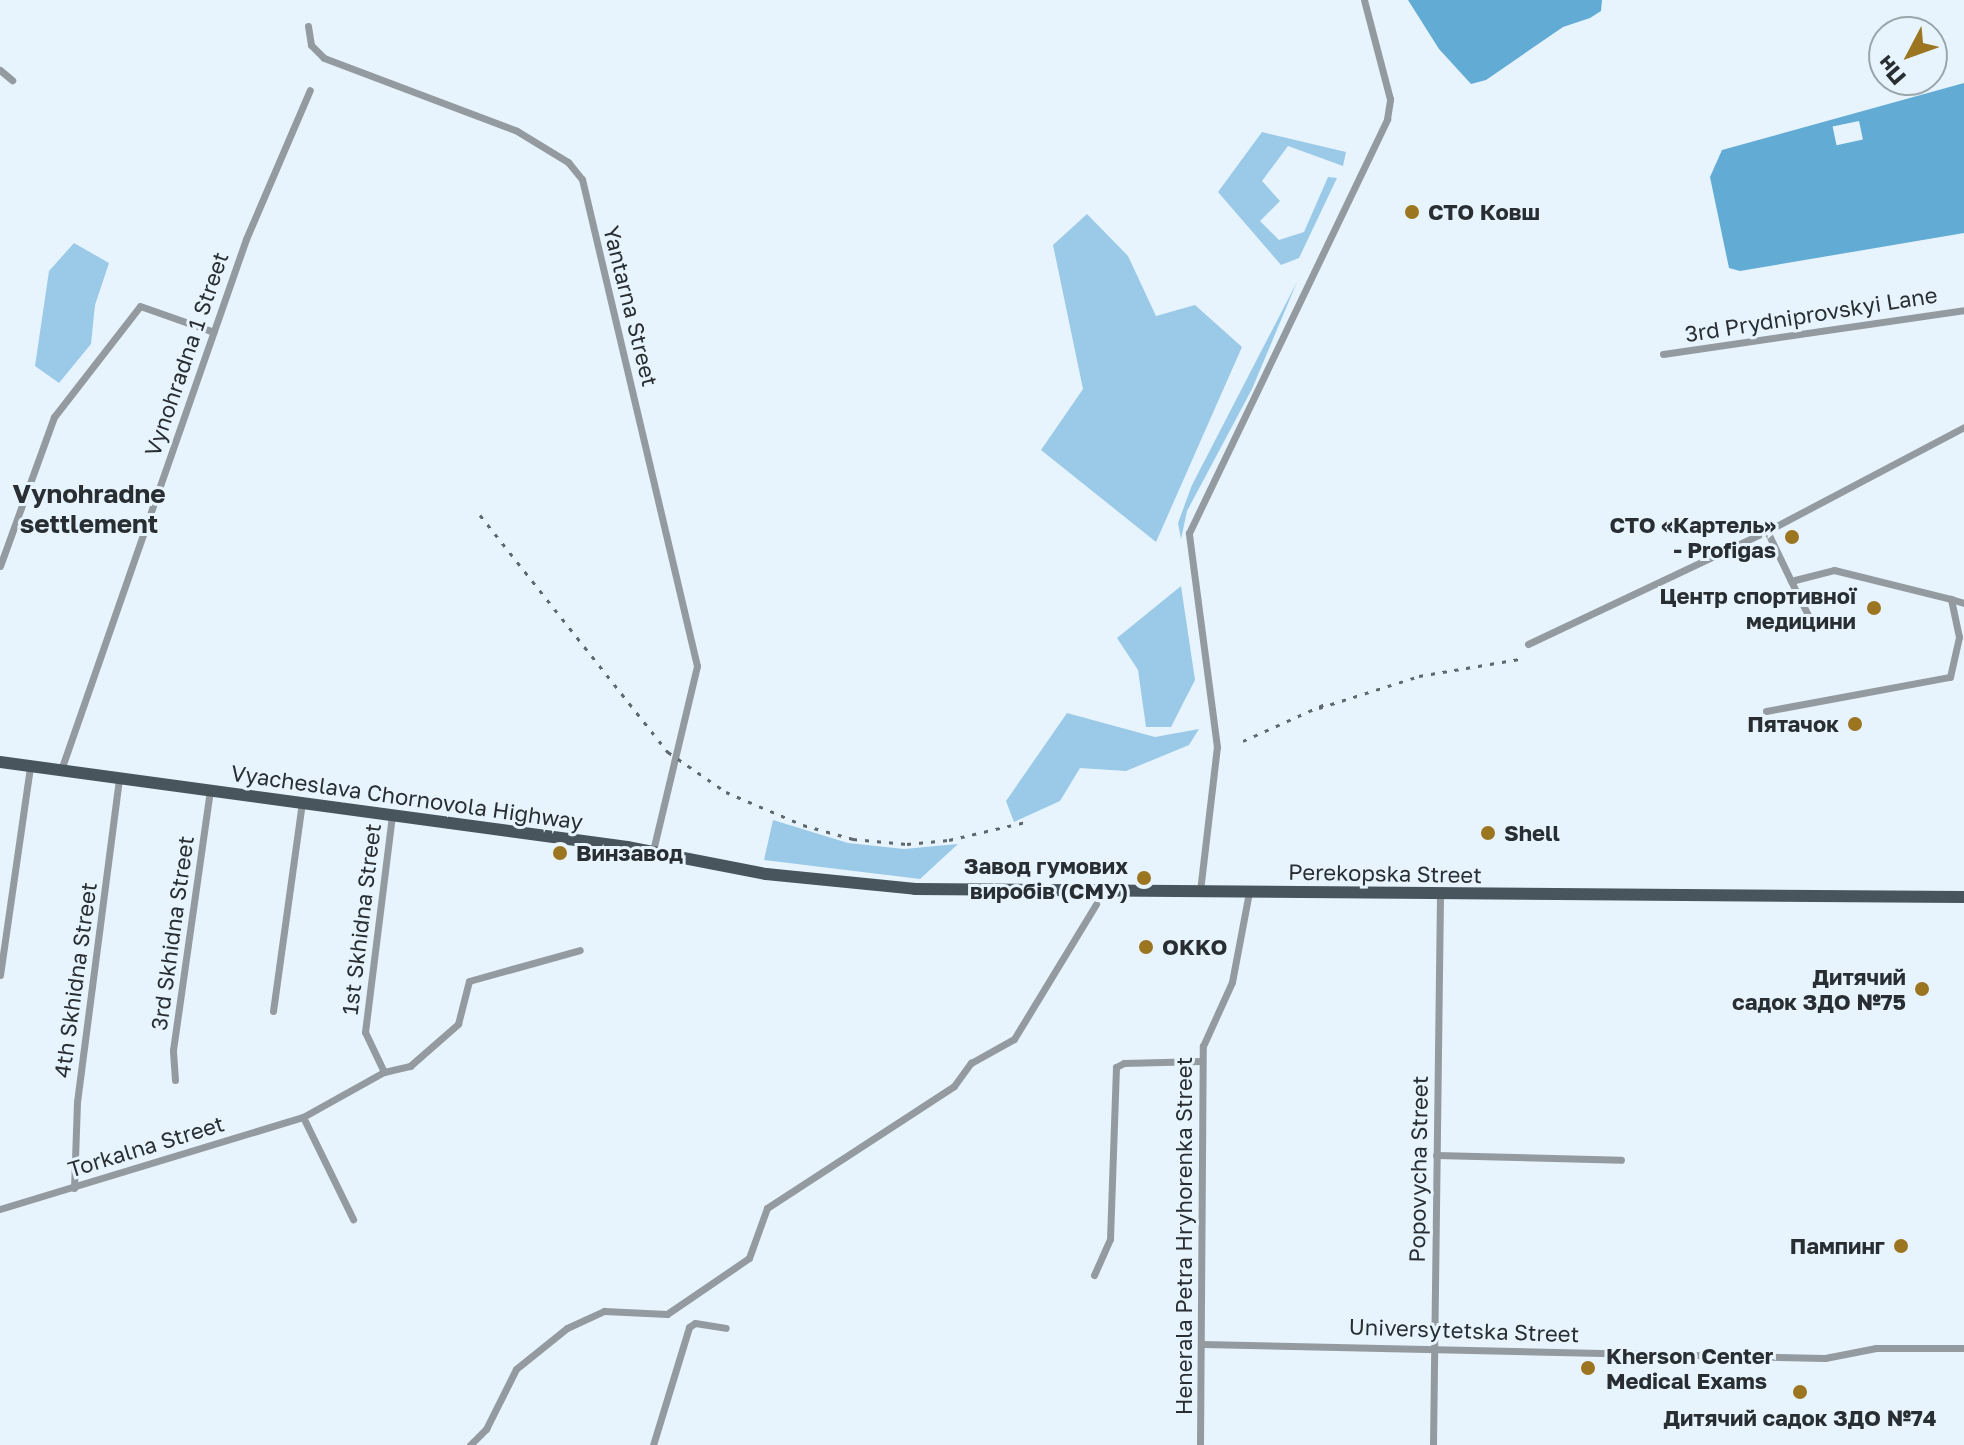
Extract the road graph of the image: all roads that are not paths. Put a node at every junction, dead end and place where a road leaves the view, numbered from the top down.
1 (1364, 0) edge
2 (308, 26) dead end
3 (0, 70) edge
4 (12, 80) dead end
5 (310, 90) dead end
6 (1964, 310) edge
7 (214, 332) junction
8 (1663, 354) dead end
9 (1964, 427) edge
10 (1767, 531) junction
11 (1, 562) edge
12 (1791, 581) junction
13 (1951, 599) junction
14 (1964, 603) edge
15 (1815, 629) dead end
16 (1528, 644) dead end
17 (1766, 711) dead end
18 (0, 762) edge
19 (30, 767) junction
20 (61, 770) junction
21 (119, 778) junction
22 (210, 791) junction
23 (302, 803) junction
24 (392, 815) junction
25 (653, 851) junction
26 (807, 878) joint
27 (1200, 891) junction
28 (1249, 892) junction
29 (1440, 893) junction
30 (1964, 897) edge
31 (1096, 904) dead end
32 (580, 950) dead end
33 (0, 975) edge
34 (273, 1011) dead end
35 (1202, 1061) junction
36 (384, 1072) junction
37 (175, 1080) dead end
38 (303, 1117) junction
39 (1436, 1155) junction
40 (1621, 1160) dead end
41 (74, 1188) junction
42 (0, 1209) edge
43 (353, 1219) dead end
44 (1094, 1275) dead end
45 (726, 1328) dead end
46 (1202, 1344) junction
47 (1434, 1348) junction
48 (1964, 1348) edge
49 (470, 1445) edge
50 (653, 1445) edge
51 (1200, 1445) edge
52 (1433, 1445) edge

1 - 27 street
2 - 25 street, Yantarna Street
3 - 4 street
5 - 7 street, Vynohradna 1 Street
6 - 8 street, 3rd Prydniprovskyi Lane
7 - 11 street
7 - 20 street, Vynohradna 1 Street
9 - 10 street
10 - 12 street
10 - 16 street
12 - 13 street
12 - 15 street
13 - 14 street
13 - 17 street
18 - 19 main road, Vyacheslava Chornovola Highway
19 - 20 main road, Vyacheslava Chornovola Highway
19 - 33 street
20 - 21 main road, Vyacheslava Chornovola Highway
21 - 22 main road, Vyacheslava Chornovola Highway
21 - 41 street, 4th Skhidna Street
22 - 23 main road, Vyacheslava Chornovola Highway
22 - 37 street, 3rd Skhidna Street
23 - 24 main road, Vyacheslava Chornovola Highway
23 - 34 street
24 - 25 main road, Vyacheslava Chornovola Highway
24 - 36 street, 1st Skhidna Street
25 - 26 main road, Vyacheslava Chornovola Highway
26 - 27 main road, Perekopska Street
27 - 28 main road, Perekopska Street
28 - 29 main road, Perekopska Street
28 - 35 street, Henerala Petra Hryhorenka Street
29 - 30 main road, Perekopska Street
29 - 39 street, Popovycha Street
31 - 49 street
32 - 36 street, Torkalna Street
35 - 44 street
35 - 46 street, Henerala Petra Hryhorenka Street
36 - 38 street, Torkalna Street
38 - 41 street, Torkalna Street
38 - 43 street
39 - 40 street
39 - 47 street, Popovycha Street
41 - 42 street, Torkalna Street
45 - 50 street
46 - 47 street, Universytetska Street
46 - 51 street, Henerala Petra Hryhorenka Street
47 - 48 street, Universytetska Street
47 - 52 street, Popovycha Street

